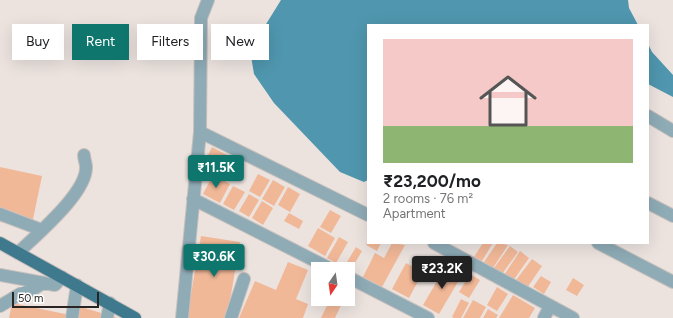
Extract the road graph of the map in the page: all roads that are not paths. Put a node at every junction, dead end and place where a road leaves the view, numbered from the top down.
1 (208, 0) edge
2 (649, 117) edge
3 (673, 131) edge
4 (200, 132) junction
5 (84, 155) dead end
6 (194, 199) junction
7 (649, 204) edge
8 (0, 214) edge
9 (367, 215) edge
10 (673, 216) edge
11 (42, 230) junction
12 (0, 243) edge
13 (436, 244) edge
14 (600, 244) edge
15 (18, 253) junction
16 (317, 262) edge
17 (0, 275) edge
18 (62, 277) junction
19 (244, 279) dead end
20 (355, 282) edge
21 (673, 282) edge
22 (43, 283) junction
23 (77, 285) junction
24 (110, 303) junction
25 (0, 306) edge
26 (550, 306) junction
27 (72, 318) edge
28 (107, 318) edge
29 (134, 318) edge
30 (182, 318) edge
31 (231, 318) edge
32 (428, 318) edge
33 (544, 318) edge
34 (573, 318) edge

1 - 4 street
2 - 3 street
4 - 6 street
4 - 9 street
5 - 11 street
6 - 16 street
6 - 30 street
7 - 10 street
8 - 11 street
11 - 15 street
12 - 15 main road
13 - 26 street
14 - 21 street
15 - 18 main road
17 - 22 street
18 - 22 street
18 - 23 main road
19 - 31 street
20 - 32 street
22 - 25 street
23 - 24 main road
23 - 27 street
24 - 28 street
24 - 29 main road
26 - 33 street
26 - 34 street

